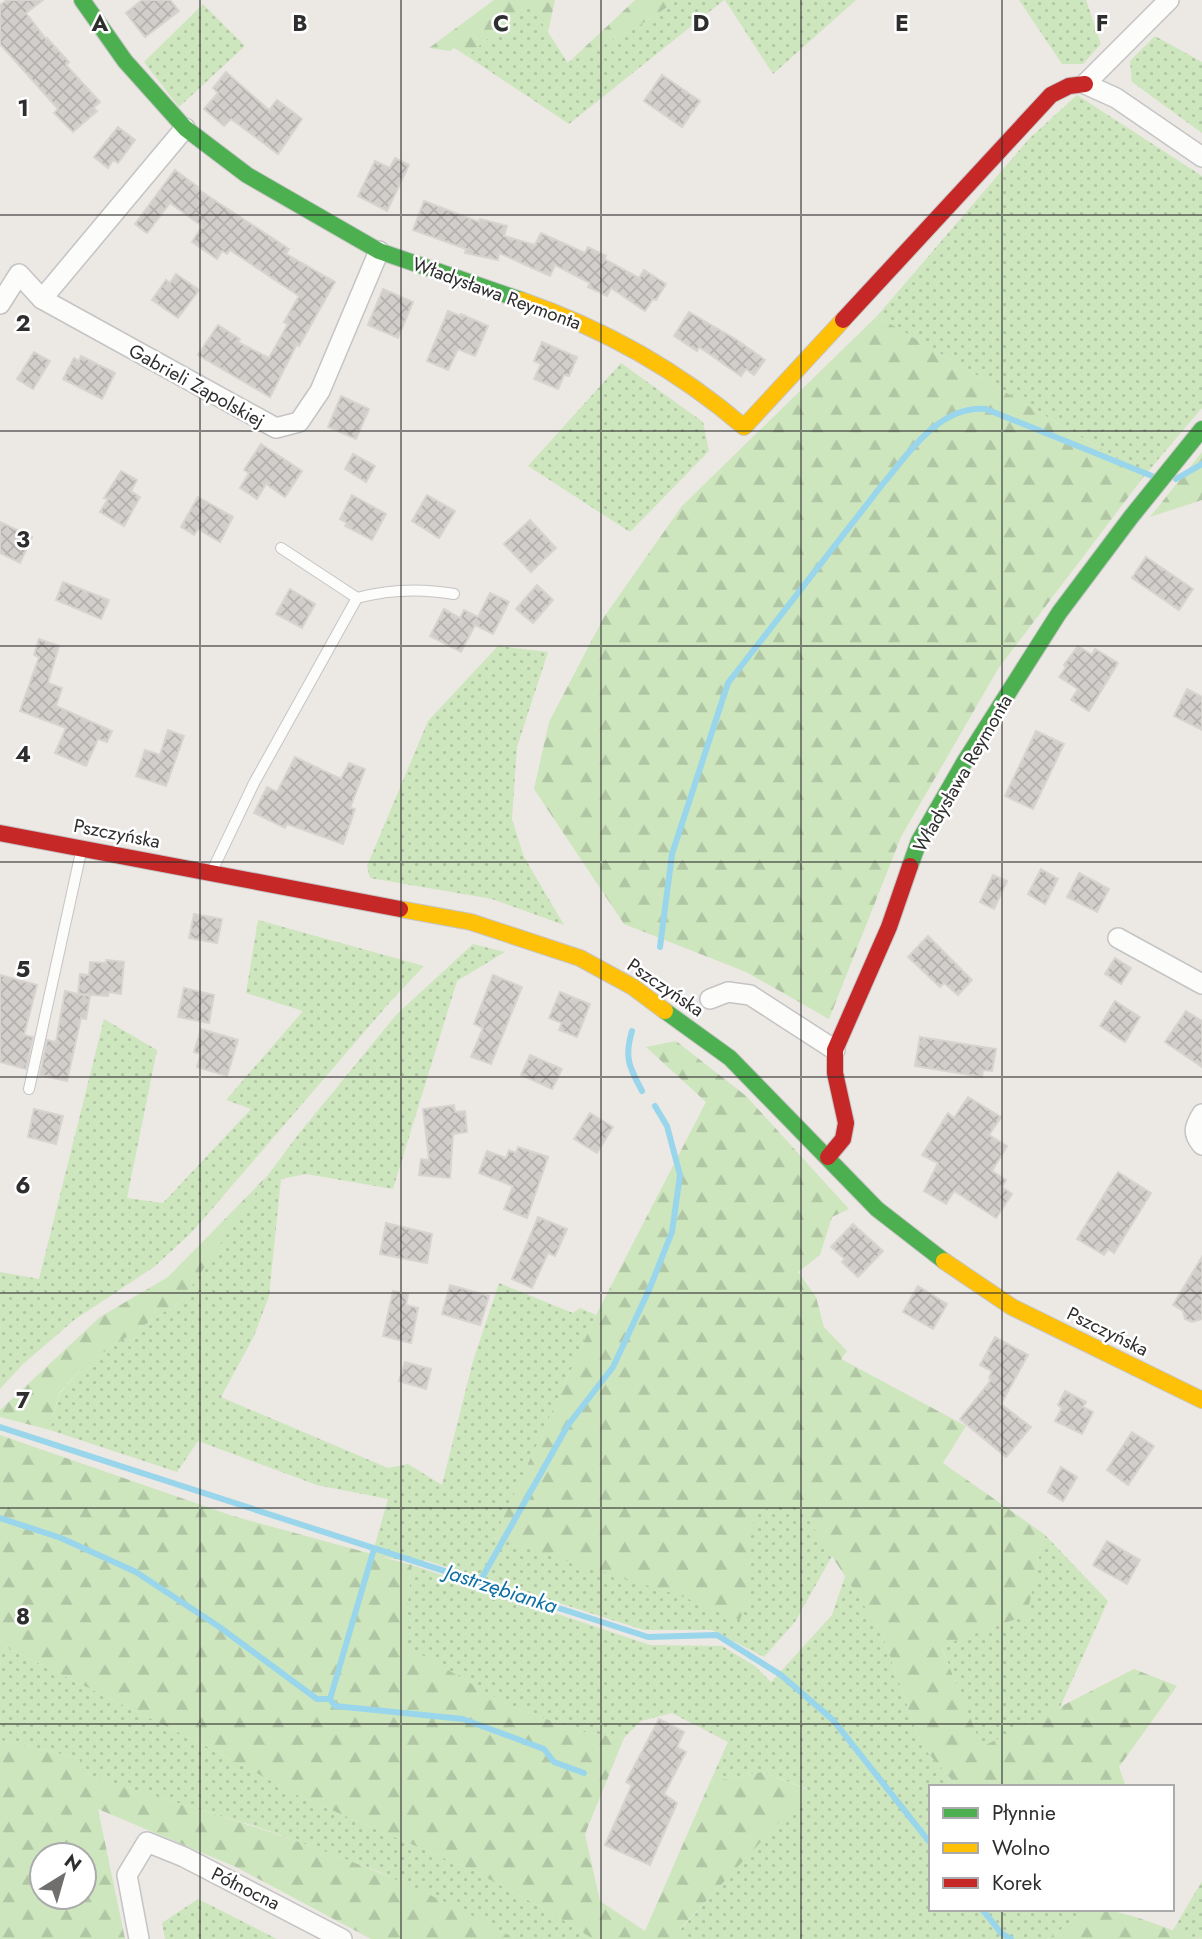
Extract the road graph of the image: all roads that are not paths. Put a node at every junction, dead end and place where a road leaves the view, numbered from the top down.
1 (82, 0) edge
2 (1170, 0) edge
3 (1085, 84) junction
4 (185, 128) junction
5 (1202, 157) edge
6 (379, 251) junction
7 (42, 299) junction
8 (0, 304) edge
9 (1202, 429) edge
10 (281, 548) dead end
11 (454, 594) dead end
12 (356, 598) junction
13 (0, 833) edge
14 (82, 848) junction
15 (212, 873) junction
16 (1118, 938) dead end
17 (1202, 984) edge
18 (710, 999) dead end
19 (835, 1049) junction
20 (29, 1089) dead end
21 (1202, 1114) edge
22 (1202, 1145) edge
23 (828, 1157) junction
24 (1202, 1401) edge
25 (139, 1939) edge
26 (342, 1939) edge

1 - 4 street, Władysława Reymonta
2 - 3 street, Władysława Reymonta
3 - 5 street
3 - 6 street, Władysława Reymonta
4 - 6 street, Władysława Reymonta
4 - 7 street
6 - 7 street, Gabrieli Zapolskiej
7 - 8 street, Gabrieli Zapolskiej
9 - 19 street, Władysława Reymonta
10 - 12 lane
11 - 12 lane
12 - 15 lane
13 - 14 street, Pszczyńska
14 - 15 street, Pszczyńska
14 - 20 lane
15 - 23 street, Pszczyńska
16 - 17 street
18 - 19 street
19 - 23 street, Władysława Reymonta
21 - 22 street
23 - 24 street, Pszczyńska
25 - 26 street, Północna

